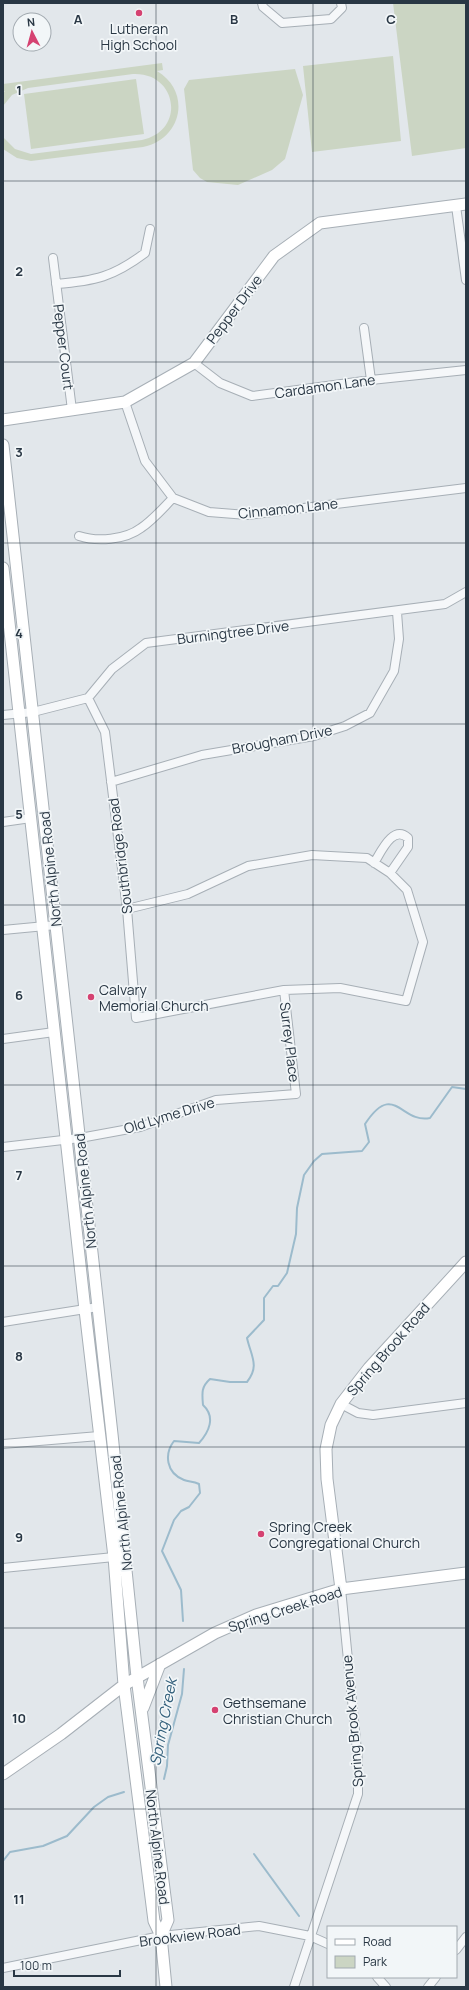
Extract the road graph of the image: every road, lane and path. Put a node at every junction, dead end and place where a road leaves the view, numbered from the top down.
1 (262, 3) edge
2 (341, 3) edge
3 (461, 205) edge
4 (150, 229) dead end
5 (53, 258) dead end
6 (466, 280) edge
7 (56, 284) junction
8 (364, 328) dead end
9 (194, 363) junction
10 (466, 370) edge
11 (371, 380) junction
12 (125, 402) junction
13 (72, 410) junction
14 (3, 420) edge
15 (3, 445) edge
16 (466, 488) edge
17 (173, 498) junction
18 (79, 536) dead end
19 (3, 568) edge
20 (466, 592) edge
21 (397, 612) junction
22 (88, 698) junction
23 (33, 712) junction
24 (19, 713) junction
25 (3, 715) edge
26 (111, 782) junction
27 (31, 818) junction
28 (3, 822) edge
29 (374, 863) junction
30 (390, 873) junction
31 (127, 908) junction
32 (56, 925) junction
33 (42, 926) junction
34 (3, 930) edge
35 (284, 990) junction
36 (54, 1032) junction
37 (3, 1039) edge
38 (296, 1094) joint
39 (66, 1138) junction
40 (80, 1138) junction
41 (3, 1147) edge
42 (466, 1262) edge
43 (98, 1307) junction
44 (85, 1310) junction
45 (3, 1322) edge
46 (466, 1403) edge
47 (341, 1404) junction
48 (99, 1436) junction
49 (3, 1444) edge
50 (114, 1557) junction
51 (3, 1568) edge
52 (466, 1573) edge
53 (341, 1589) junction
54 (160, 1664) junction
55 (137, 1677) junction
56 (124, 1685) junction
57 (142, 1712) junction
58 (3, 1774) edge
59 (161, 1936) junction
60 (310, 1936) junction
61 (466, 1936) edge
62 (327, 1944) edge
63 (457, 1949) edge
64 (3, 1968) edge
65 (378, 1978) edge
66 (435, 1978) edge
67 (166, 1987) edge
68 (294, 1987) edge
69 (386, 1987) edge
70 (428, 1987) edge

1 - 2 street
3 - 6 street
3 - 9 main road, Pepper Drive
4 - 7 street, Pepper Court
5 - 7 street, Pepper Court
7 - 13 street, Pepper Court
8 - 11 street
9 - 11 street, Cardamon Lane
9 - 12 main road, Pepper Drive
10 - 11 street, Cardamon Lane
12 - 13 main road, Pepper Drive
12 - 17 street
13 - 14 main road, Pepper Drive
15 - 23 main road, North Alpine Road
16 - 17 street, Cinnamon Lane
17 - 18 street
19 - 24 main road, North Alpine Road
20 - 21 street, Burningtree Drive
21 - 22 street, Burningtree Drive
21 - 26 street, Brougham Drive
22 - 23 street
22 - 26 street, Southbridge Road
23 - 24 street
23 - 32 main road, North Alpine Road
24 - 25 street
24 - 27 main road, North Alpine Road
26 - 31 street, Southbridge Road
27 - 28 street
27 - 33 main road, North Alpine Road
29 - 30 street
29 - 30 street
29 - 31 street
30 - 35 street
31 - 35 street, Southbridge Road
32 - 33 street
32 - 40 main road, North Alpine Road
33 - 34 street
33 - 36 main road, North Alpine Road
35 - 38 street, Surrey Place
36 - 37 street
36 - 39 main road, North Alpine Road
38 - 40 street, Old Lyme Drive
39 - 40 street, Old Lyme Drive
39 - 41 street, Old Lyme Drive
39 - 44 main road, North Alpine Road
40 - 43 main road, North Alpine Road
42 - 47 main road, Spring Brook Road
43 - 44 street
43 - 55 main road, North Alpine Road
44 - 45 street
44 - 48 main road, North Alpine Road
46 - 47 street
47 - 53 main road, Spring Brook Road
48 - 49 street
48 - 50 main road, North Alpine Road
50 - 51 street
50 - 56 main road, North Alpine Road
52 - 53 main road, Spring Creek Road
53 - 54 main road, Spring Creek Road
53 - 60 street, Spring Brook Avenue
54 - 55 main road, Spring Creek Road
54 - 57 main road
55 - 56 main road, Spring Creek Road
55 - 57 main road, North Alpine Road
56 - 58 main road, Spring Creek Road
56 - 59 main road, North Alpine Road
57 - 59 main road, North Alpine Road
59 - 60 street, Brookview Road
59 - 64 street, Brookview Road
59 - 67 main road, North Alpine Road
60 - 62 street, Brookview Road
60 - 68 street, Spring Brook Avenue
61 - 63 street
65 - 69 street
66 - 70 street

